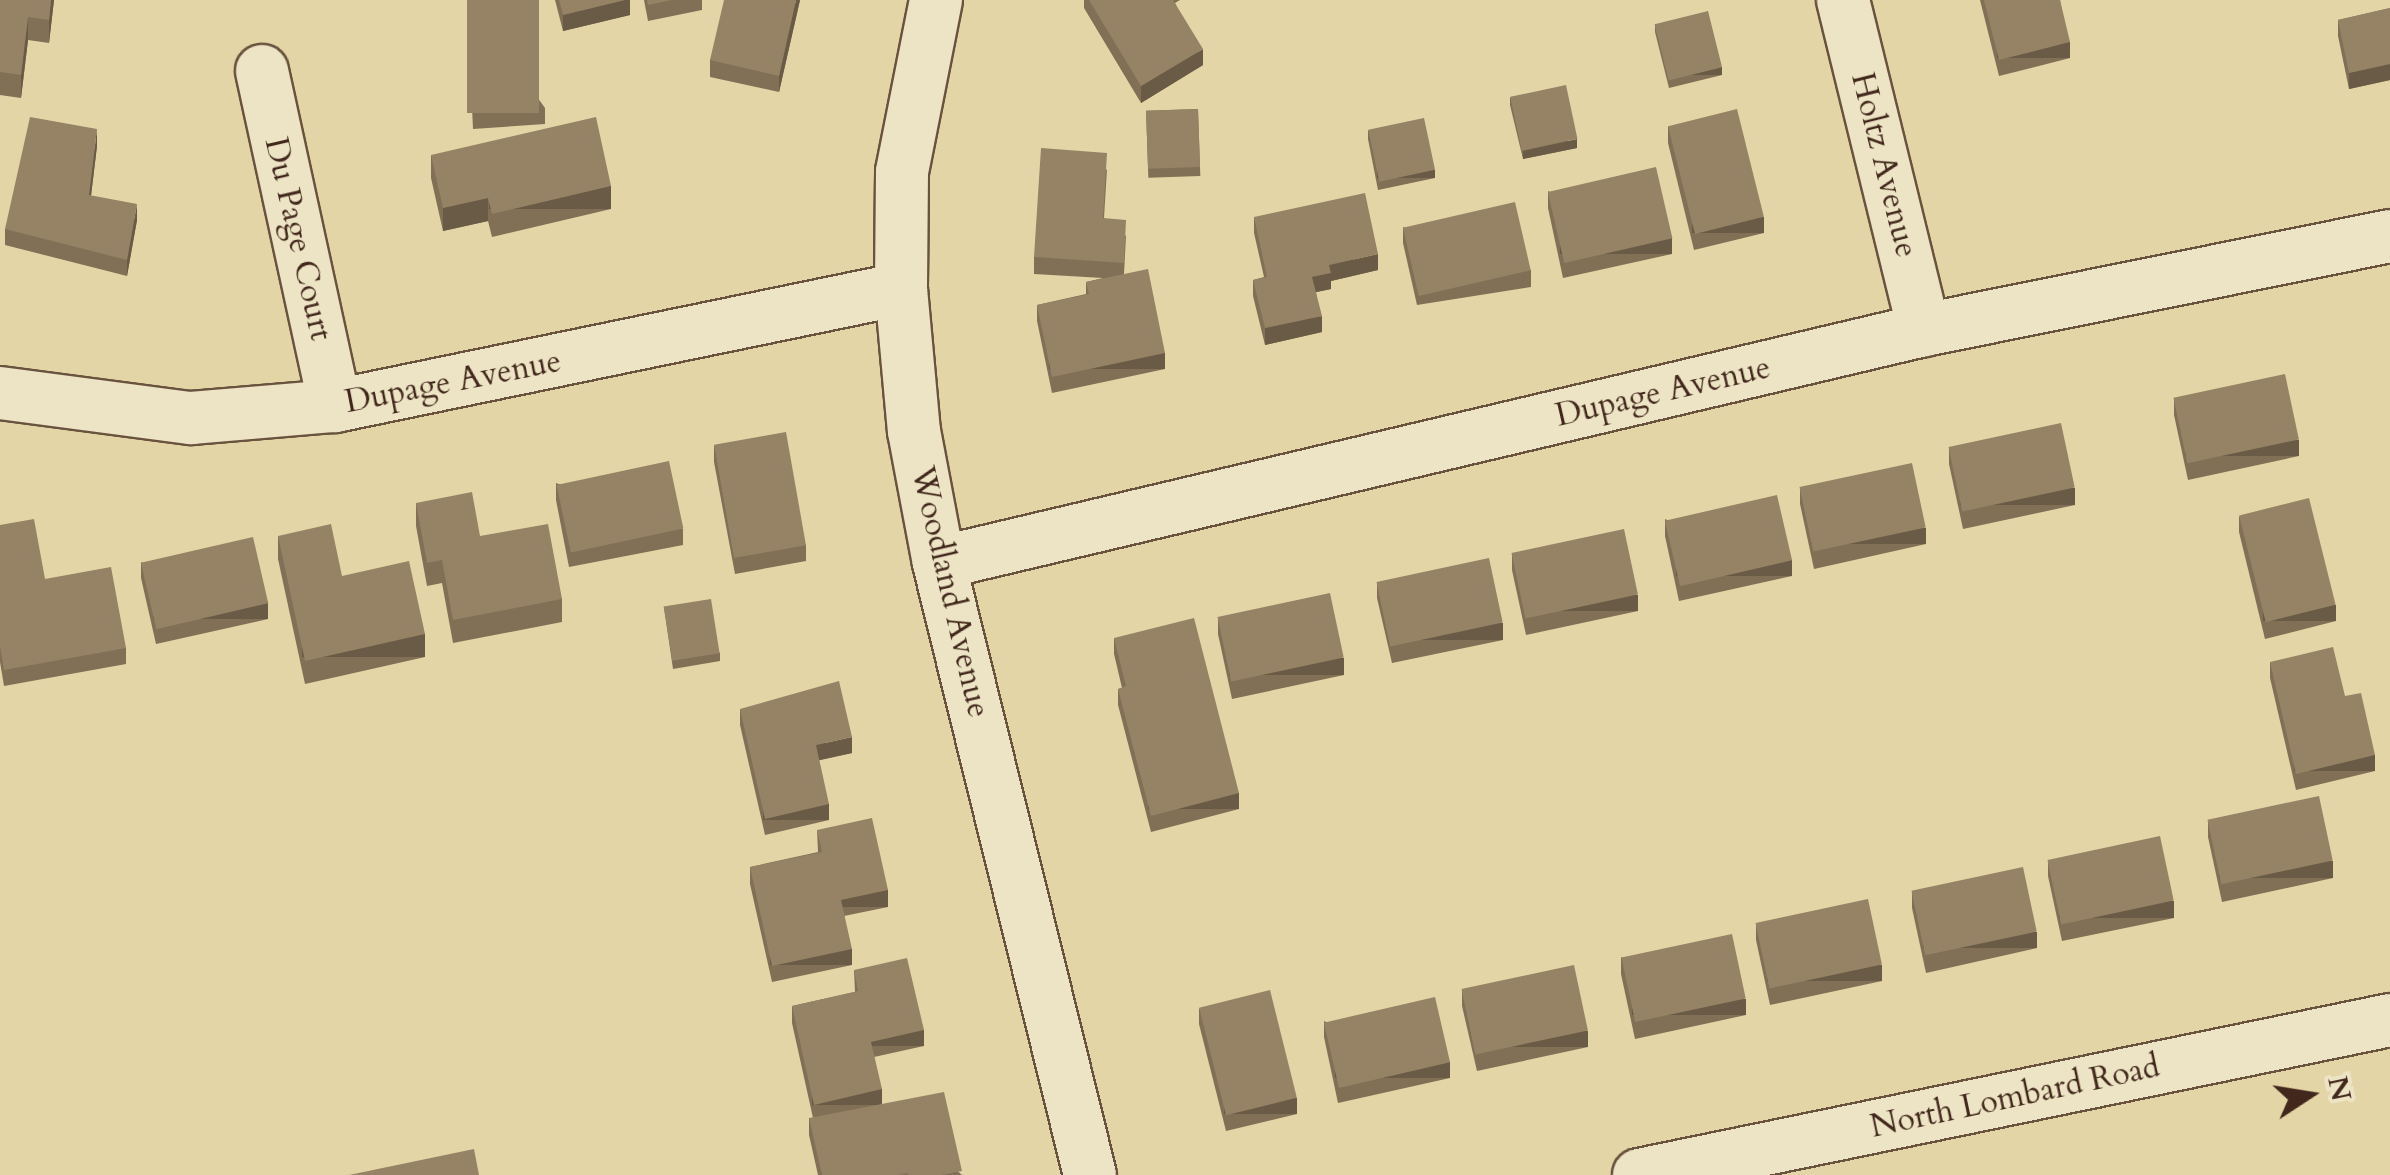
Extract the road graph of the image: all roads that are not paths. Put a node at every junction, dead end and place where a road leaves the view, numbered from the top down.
1 (936, 0) edge
2 (1842, 0) edge
3 (262, 72) dead end
4 (2388, 244) edge
5 (901, 288) junction
6 (1924, 330) junction
7 (0, 394) edge
8 (336, 406) junction
9 (939, 563) junction
10 (2390, 1020) edge
11 (1090, 1175) edge
12 (1640, 1175) edge

1 - 5 street, Woodland Avenue
2 - 6 street, Holtz Avenue
3 - 8 street, Du Page Court
4 - 6 street, Dupage Avenue
5 - 8 street, Dupage Avenue
5 - 9 street, Woodland Avenue
6 - 9 street, Dupage Avenue
7 - 8 street, Dupage Avenue
9 - 11 street, Woodland Avenue
10 - 12 street, North Lombard Road

